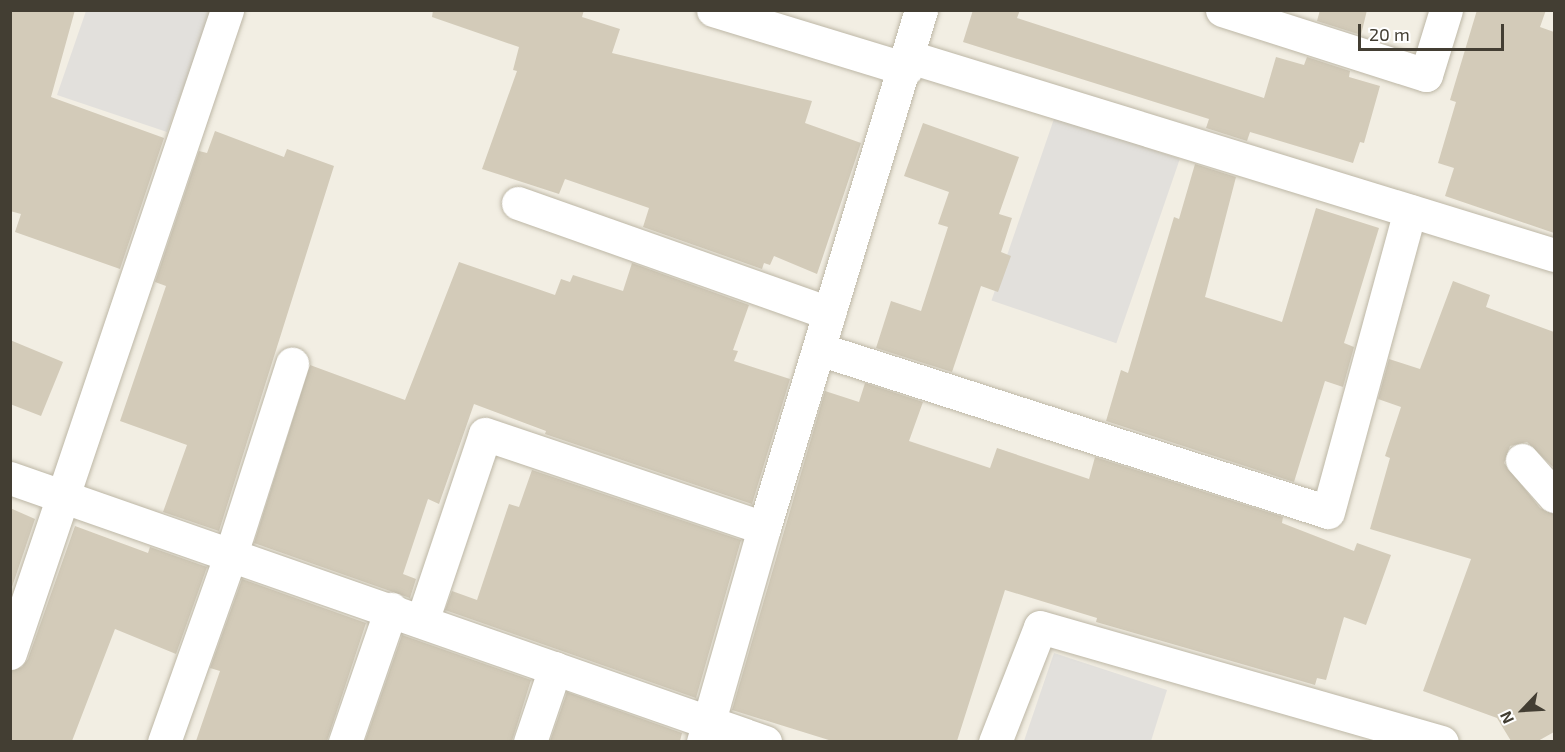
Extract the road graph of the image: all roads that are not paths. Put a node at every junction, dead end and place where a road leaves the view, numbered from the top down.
1 (227, 10) edge
2 (713, 10) edge
3 (921, 10) edge
4 (1222, 10) edge
5 (1446, 10) edge
6 (1290, 21) edge
7 (908, 63) junction
8 (518, 203) dead end
9 (1410, 211) junction
10 (1554, 255) edge
11 (829, 313) junction
12 (819, 349) junction
13 (292, 364) dead end
14 (1522, 460) dead end
15 (10, 478) edge
16 (1554, 496) edge
17 (64, 498) junction
18 (764, 528) junction
19 (231, 554) junction
20 (391, 609) junction
21 (422, 621) junction
22 (10, 653) edge
23 (555, 668) junction
24 (706, 732) edge
25 (164, 741) edge
26 (345, 741) edge
27 (530, 741) edge
28 (765, 741) edge
29 (996, 741) edge
30 (1442, 741) edge

1 - 17 street
2 - 7 street
3 - 7 street
4 - 6 street
5 - 6 street
7 - 9 street
7 - 11 street
8 - 11 street
9 - 10 street
9 - 12 street
11 - 12 street
12 - 18 street
13 - 19 street
14 - 16 street
15 - 17 street
17 - 19 street
17 - 22 street
18 - 21 street
18 - 24 street
19 - 20 street
19 - 25 street
20 - 21 street
20 - 26 street
21 - 23 street
23 - 24 street
23 - 27 street
24 - 28 street
29 - 30 street

